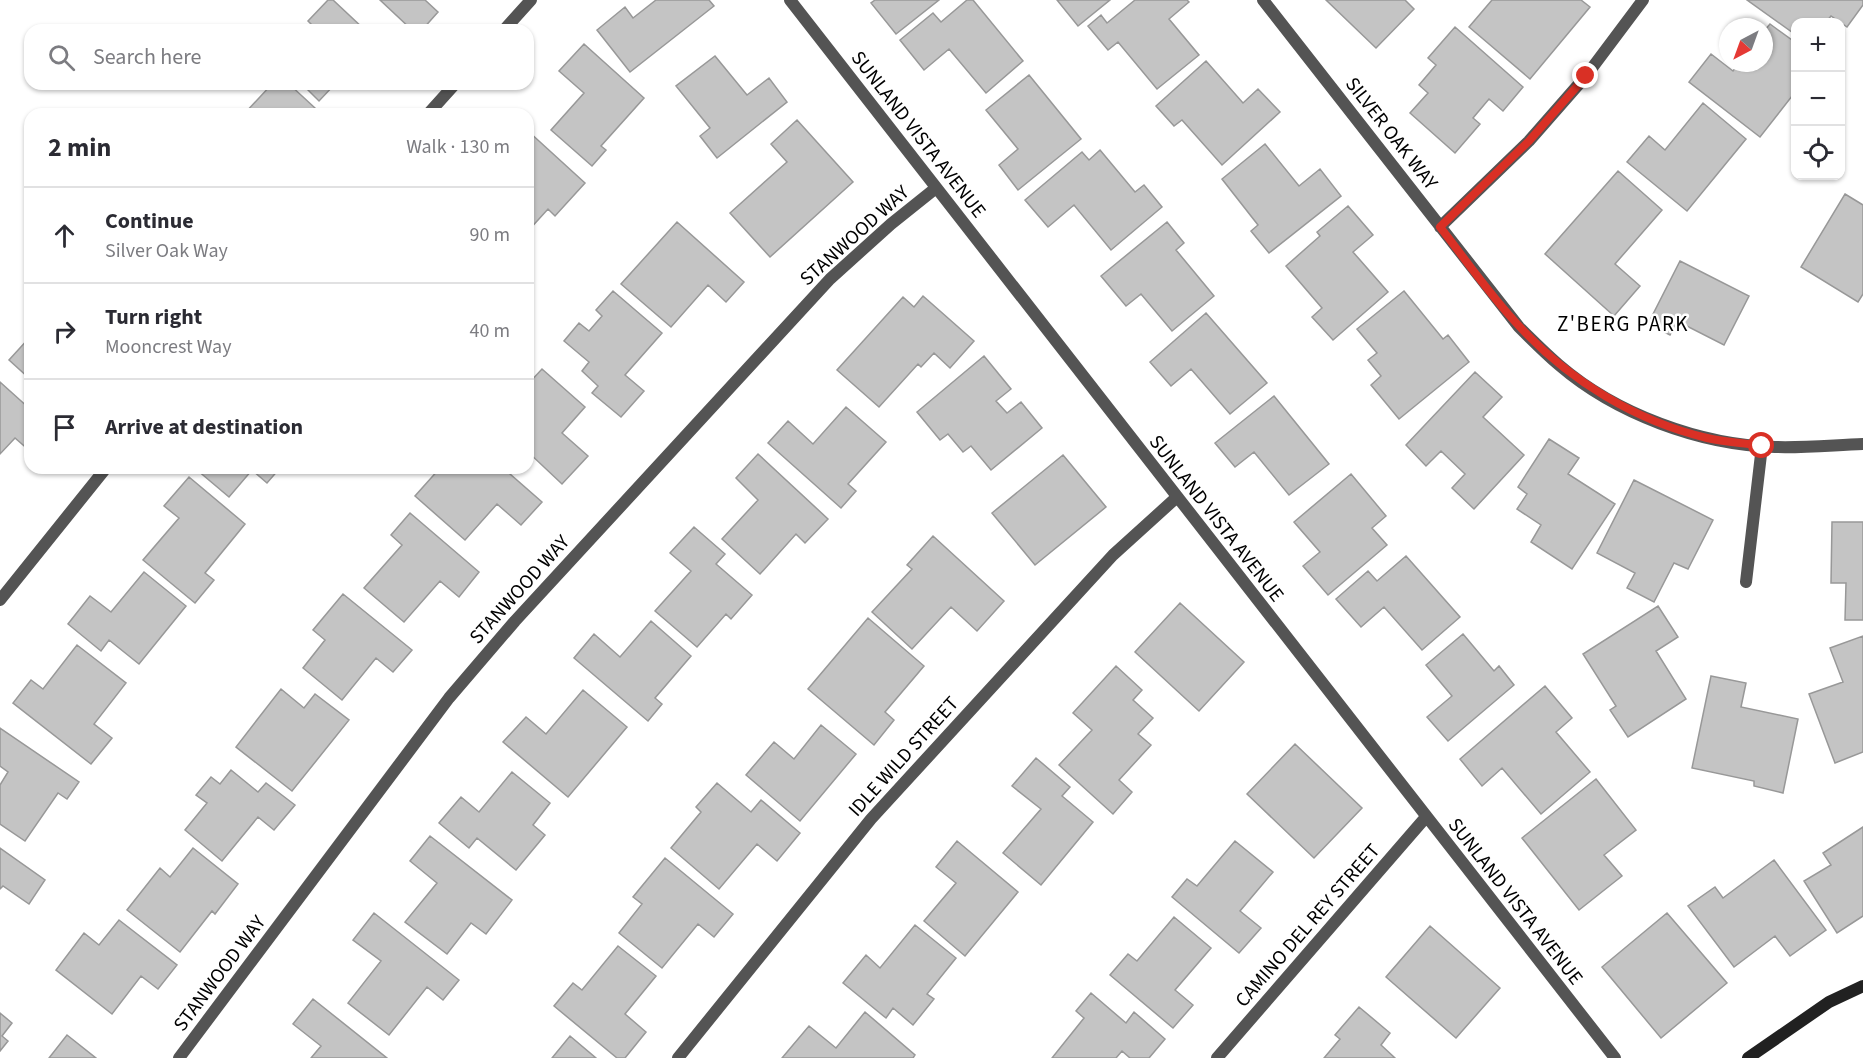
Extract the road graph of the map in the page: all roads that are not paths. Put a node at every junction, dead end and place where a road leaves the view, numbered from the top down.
1 (531, 0) edge
2 (790, 0) edge
3 (1263, 0) edge
4 (1643, 0) edge
5 (509, 24) edge
6 (450, 90) edge
7 (433, 108) edge
8 (936, 188) junction
9 (1440, 227) junction
10 (1863, 444) edge
11 (1762, 446) junction
12 (101, 474) edge
13 (1177, 497) junction
14 (1746, 582) dead end
15 (0, 600) edge
16 (1426, 817) junction
17 (1863, 986) edge
18 (179, 1058) edge
19 (678, 1058) edge
20 (1217, 1058) edge
21 (1616, 1058) edge
22 (1748, 1058) edge

1 - 5 street
2 - 8 street, SUNLAND VISTA AVENUE
3 - 9 street, SILVER OAK WAY
4 - 9 street
6 - 7 street
8 - 13 street, SUNLAND VISTA AVENUE
8 - 18 street, STANWOOD WAY
9 - 11 street, SILVER OAK WAY
10 - 11 street, SILVER OAK WAY
11 - 14 street
12 - 15 street
13 - 16 street, SUNLAND VISTA AVENUE
13 - 19 street, IDLE WILD STREET
16 - 20 street, CAMINO DEL REY STREET
16 - 21 street, SUNLAND VISTA AVENUE
17 - 22 street

